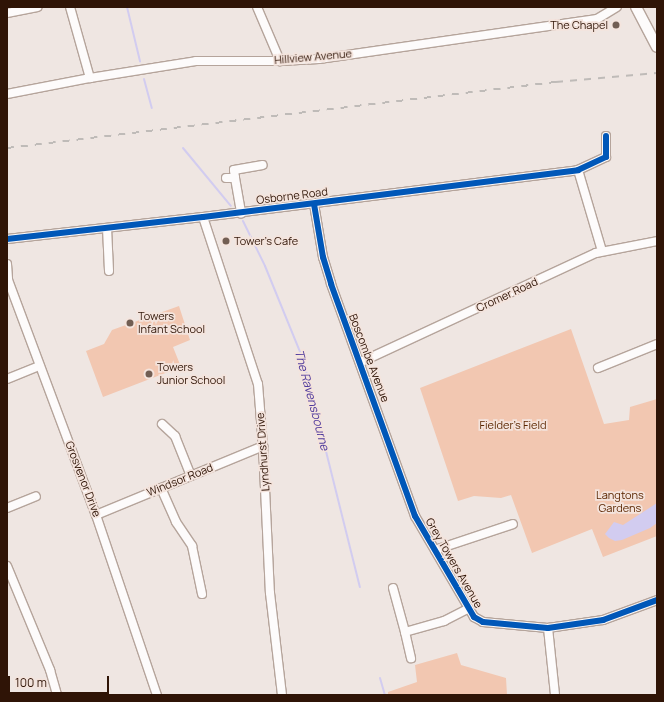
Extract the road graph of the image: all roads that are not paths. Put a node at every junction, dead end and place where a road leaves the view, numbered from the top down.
1 (37, 7) edge
2 (70, 7) edge
3 (257, 7) edge
4 (617, 7) edge
5 (636, 7) edge
6 (7, 13) edge
7 (656, 41) edge
8 (280, 61) junction
9 (90, 78) junction
10 (7, 94) edge
11 (606, 136) dead end
12 (263, 165) dead end
13 (578, 170) junction
14 (226, 178) dead end
15 (235, 178) junction
16 (314, 204) junction
17 (241, 213) junction
18 (204, 217) junction
19 (107, 228) junction
20 (7, 238) edge
21 (657, 241) edge
22 (602, 251) junction
23 (7, 264) edge
24 (109, 271) dead end
25 (657, 344) edge
26 (360, 362) junction
27 (40, 366) junction
28 (598, 368) dead end
29 (7, 379) edge
30 (162, 424) dead end
31 (264, 446) junction
32 (191, 476) junction
33 (161, 488) junction
34 (36, 496) dead end
35 (7, 508) edge
36 (96, 515) junction
37 (415, 516) joint
38 (513, 524) dead end
39 (435, 550) junction
40 (7, 566) edge
41 (393, 588) dead end
42 (202, 594) dead end
43 (657, 600) edge
44 (469, 608) junction
45 (548, 628) junction
46 (406, 632) junction
47 (411, 658) dead end
48 (58, 695) edge
49 (157, 695) edge
50 (282, 695) edge
51 (555, 695) edge

1 - 6 street
2 - 9 street
3 - 8 street
4 - 8 street, Hillview Avenue
5 - 7 street
8 - 9 street, Hillview Avenue
9 - 10 street, Hillview Avenue
11 - 13 street, Osborne Road
12 - 15 street
13 - 16 street, Osborne Road
13 - 22 street
14 - 15 street
15 - 17 street
16 - 17 street, Osborne Road
16 - 26 street, Boscombe Avenue
17 - 18 street, Osborne Road
18 - 19 street, Osborne Road
18 - 31 street, Lyndhurst Drive
19 - 20 street, Osborne Road
19 - 24 street
21 - 22 street, Cromer Road
22 - 26 street, Cromer Road
23 - 27 street, Grosvenor Drive
25 - 28 street
26 - 37 street, Boscombe Avenue
27 - 29 street
27 - 36 street, Grosvenor Drive
30 - 32 street
31 - 32 street, Windsor Road
31 - 50 street, Lyndhurst Drive
32 - 33 street, Windsor Road
33 - 36 street, Windsor Road
33 - 42 street
34 - 35 street
36 - 49 street, Grosvenor Drive
37 - 39 street, Grey Towers Avenue
38 - 39 street
39 - 44 street, Grey Towers Avenue
40 - 48 street
41 - 46 street
43 - 45 street, Grey Towers Avenue
44 - 45 street, Grey Towers Avenue
44 - 46 street
45 - 51 street
46 - 47 street

